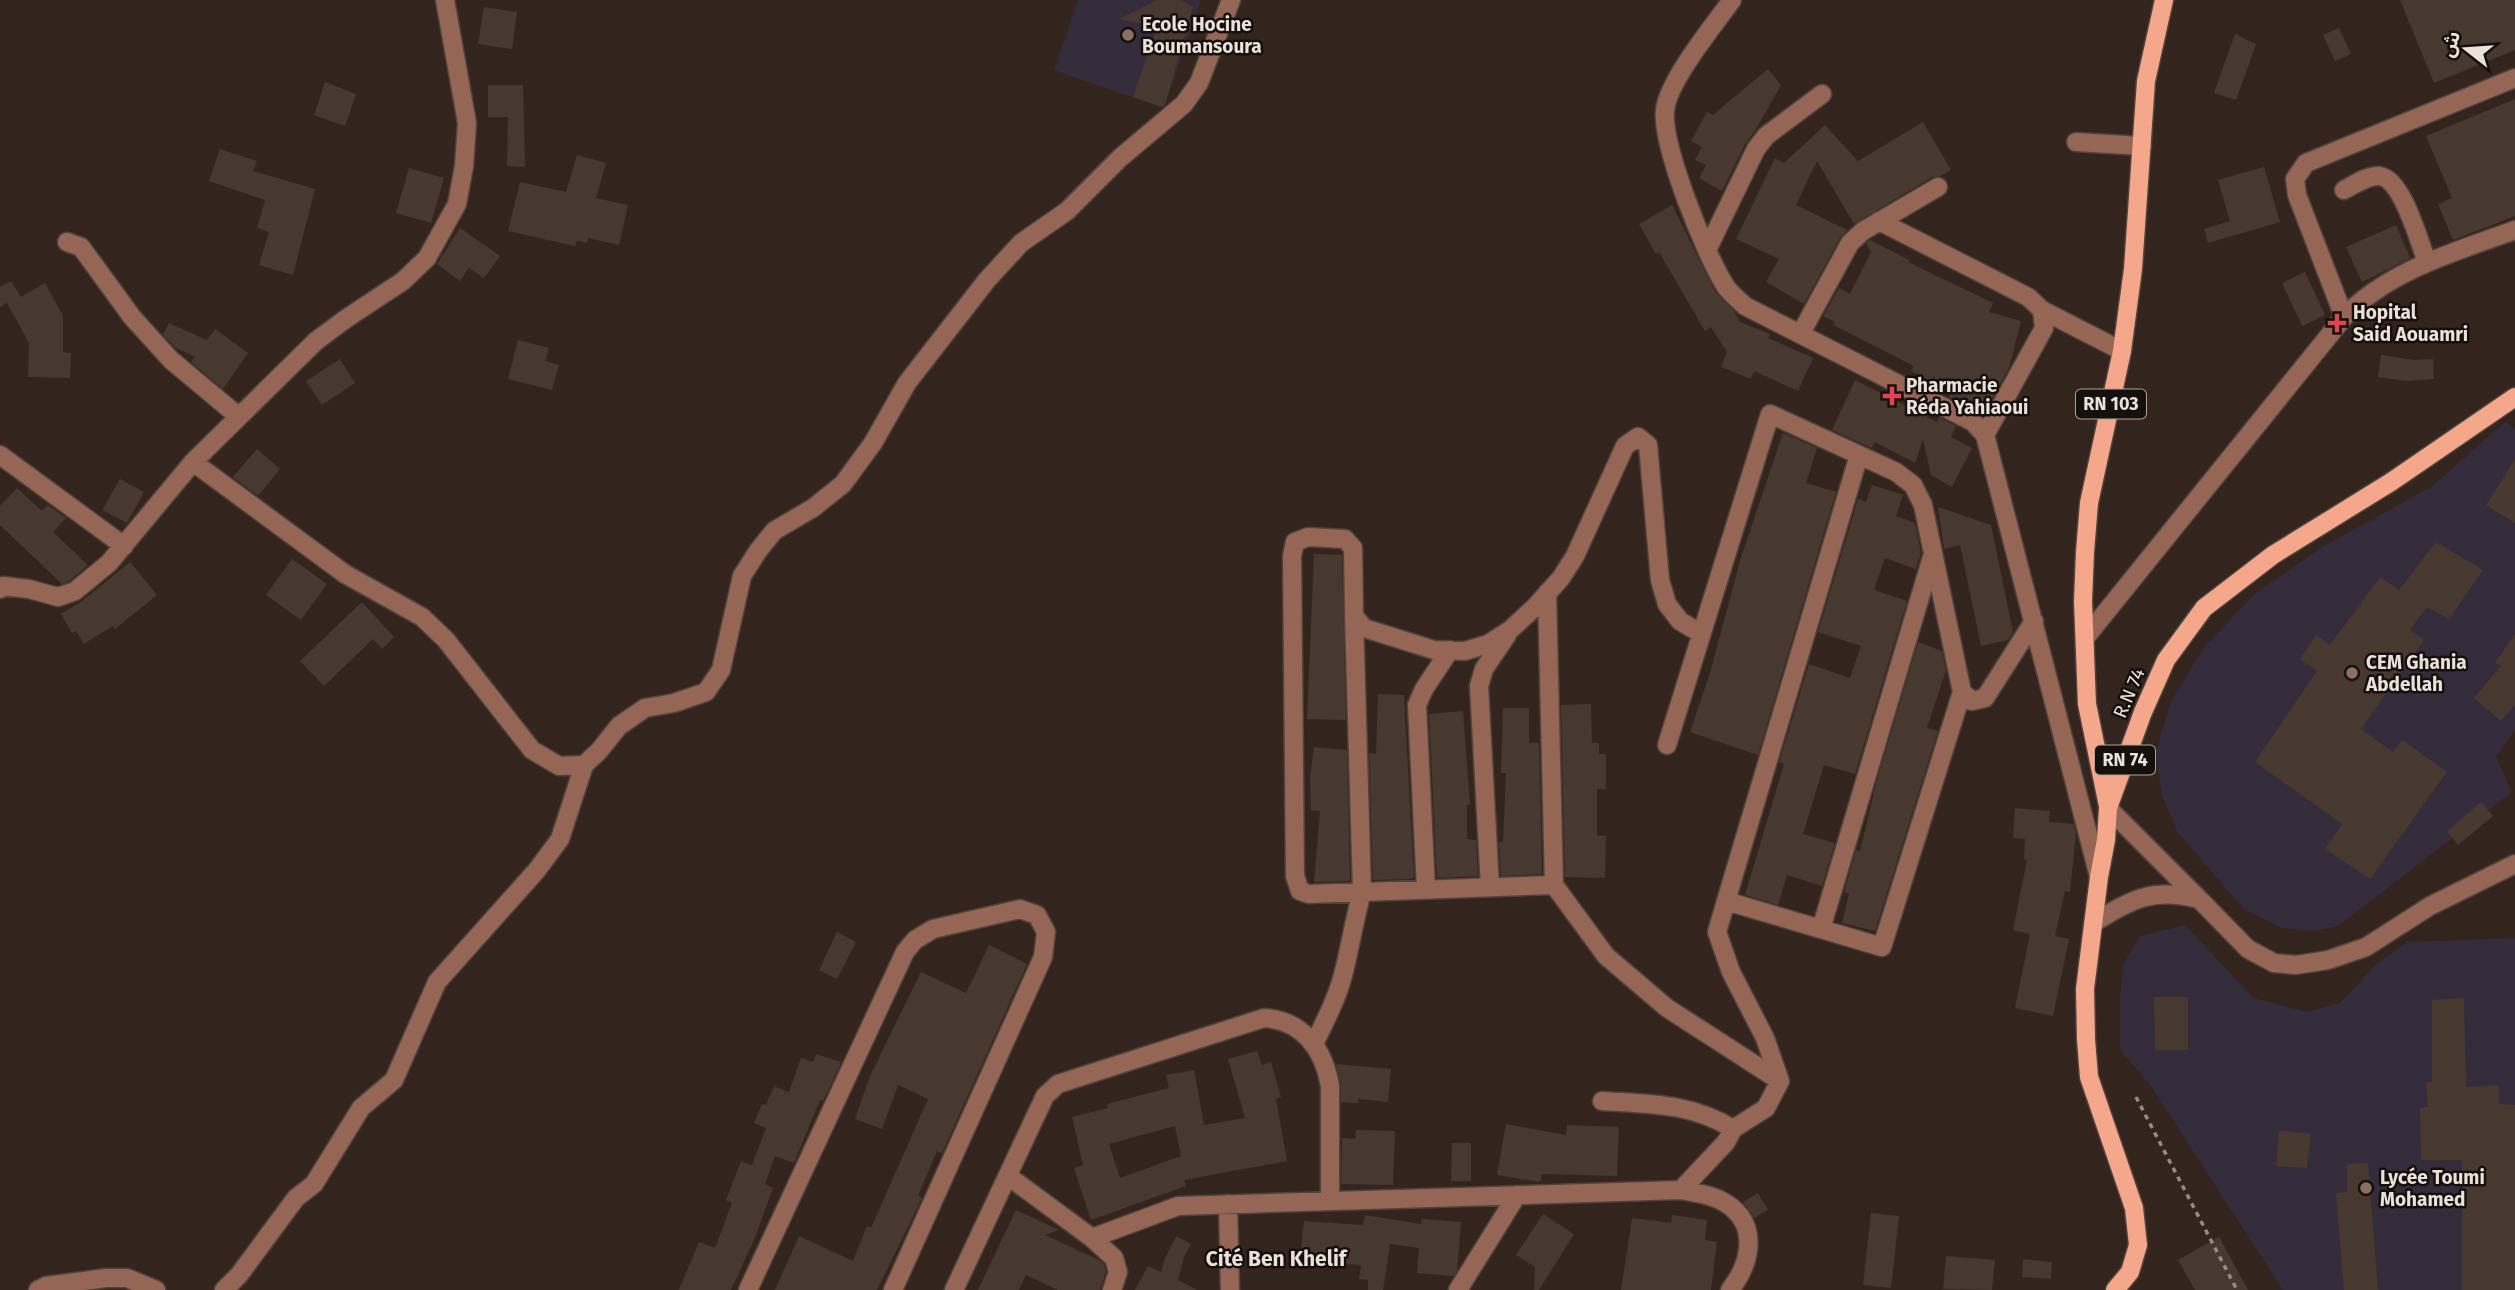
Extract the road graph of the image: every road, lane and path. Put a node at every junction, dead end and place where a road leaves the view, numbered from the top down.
1 (445, 0) edge
2 (1231, 0) edge
3 (1732, 0) edge
4 (2164, 0) edge
5 (2515, 78) edge
6 (1822, 94) dead end
7 (2076, 142) dead end
8 (2142, 146) junction
9 (1938, 187) dead end
10 (2344, 190) dead end
11 (1879, 221) junction
12 (2515, 230) edge
13 (67, 242) dead end
14 (1707, 250) junction
15 (2427, 262) junction
16 (2042, 310) junction
17 (2344, 317) junction
18 (1801, 333) junction
19 (2122, 351) junction
20 (2515, 397) edge
21 (238, 416) junction
22 (1985, 435) junction
23 (1858, 455) junction
24 (0, 456) edge
25 (193, 462) junction
26 (124, 546) junction
27 (1933, 554) junction
28 (0, 589) edge
29 (1547, 593) junction
30 (1354, 616) junction
31 (2034, 621) junction
32 (1510, 630) junction
33 (1700, 633) junction
34 (2085, 638) junction
35 (1450, 650) junction
36 (1962, 692) junction
37 (1667, 745) dead end
38 (584, 765) junction
39 (2108, 807) junction
40 (2515, 864) edge
41 (2099, 877) junction
42 (1554, 885) junction
43 (1490, 887) junction
44 (1426, 889) junction
45 (1362, 892) junction
46 (2199, 899) junction
47 (1726, 901) junction
48 (2093, 923) junction
49 (1821, 929) junction
50 (1314, 1044) junction
51 (1780, 1081) junction
52 (2136, 1097) dead end
53 (1602, 1101) dead end
54 (1733, 1129) junction
55 (1008, 1176) junction
56 (1681, 1190) junction
57 (1517, 1195) junction
58 (1329, 1200) junction
59 (1228, 1204) junction
60 (1092, 1238) junction
61 (38, 1290) edge
62 (156, 1290) edge
63 (224, 1290) edge
64 (748, 1290) edge
65 (893, 1290) edge
66 (954, 1290) edge
67 (1112, 1290) edge
68 (1230, 1290) edge
69 (1458, 1290) edge
70 (1730, 1290) edge
71 (2115, 1290) edge
72 (2237, 1290) edge

1 - 21 street
2 - 38 street
3 - 14 street
4 - 8 main road, RN 103
5 - 17 street
6 - 14 street
7 - 8 street
8 - 19 main road, RN 103
9 - 11 street
10 - 15 street
11 - 16 street
11 - 18 street
12 - 15 street
13 - 21 street
14 - 18 street
15 - 17 street
16 - 19 street
16 - 22 street
17 - 34 street
18 - 22 street
19 - 34 main road, RN 103
20 - 39 main road, R.N 74 / RN 74
21 - 25 street
22 - 31 street
23 - 27 street
23 - 33 street
23 - 47 street
24 - 26 street
25 - 26 street
25 - 38 street
26 - 28 street
27 - 36 street
27 - 49 street
29 - 32 street
29 - 33 street
29 - 42 street
30 - 35 street
30 - 45 street
30 - 45 street
31 - 36 street
31 - 41 street
32 - 35 street
32 - 43 street
33 - 37 street
34 - 39 main road, RN 103
35 - 44 street
36 - 49 street
38 - 63 street
39 - 41 main road, R.N 74 / RN 74
39 - 46 street
40 - 46 street
41 - 48 main road, R.N 74 / RN 74
42 - 43 street
42 - 51 street
43 - 44 street
44 - 45 street
45 - 50 street
46 - 48 street
47 - 49 street
47 - 51 street
48 - 71 main road, R.N 74 / RN 74
50 - 55 street
50 - 58 street
51 - 54 street
52 - 72 path
53 - 54 street
54 - 56 street
55 - 60 street
55 - 66 street
56 - 57 street
56 - 70 street
57 - 58 street
57 - 69 street
58 - 59 street
59 - 60 street
59 - 68 street
60 - 67 street
61 - 62 street
64 - 65 street

